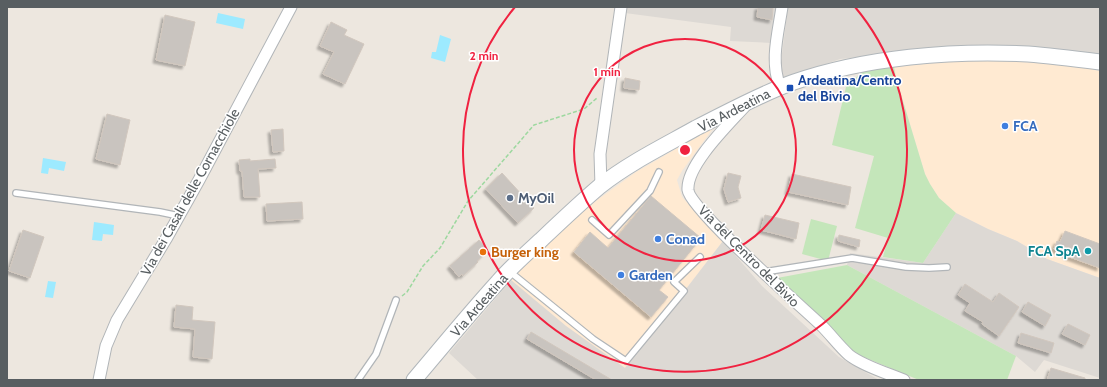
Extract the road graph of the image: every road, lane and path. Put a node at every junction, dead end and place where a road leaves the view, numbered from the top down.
1 (292, 7) edge
2 (621, 7) edge
3 (782, 7) edge
4 (1100, 62) edge
5 (780, 87) junction
6 (609, 88) junction
7 (749, 101) junction
8 (659, 172) dead end
9 (601, 186) junction
10 (16, 193) dead end
11 (179, 216) junction
12 (592, 220) dead end
13 (700, 257) dead end
14 (947, 267) dead end
15 (509, 271) junction
16 (764, 272) junction
17 (396, 300) joint
18 (99, 380) edge
19 (358, 380) edge
20 (414, 380) edge
21 (904, 380) edge

1 - 11 street, Via dei Casali delle Cornacchiole
2 - 6 street
3 - 5 street
4 - 5 main road, Via Ardeatina
5 - 7 main road, Via Ardeatina
6 - 9 street
6 - 17 path
7 - 9 main road, Via Ardeatina
7 - 16 street, Via del Centro del Bivio
8 - 12 lane
9 - 15 main road, Via Ardeatina
10 - 11 lane
11 - 18 street, Via dei Casali delle Cornacchiole
13 - 15 lane
14 - 16 lane
15 - 20 main road, Via Ardeatina
16 - 21 street, Via del Centro del Bivio
17 - 19 lane

